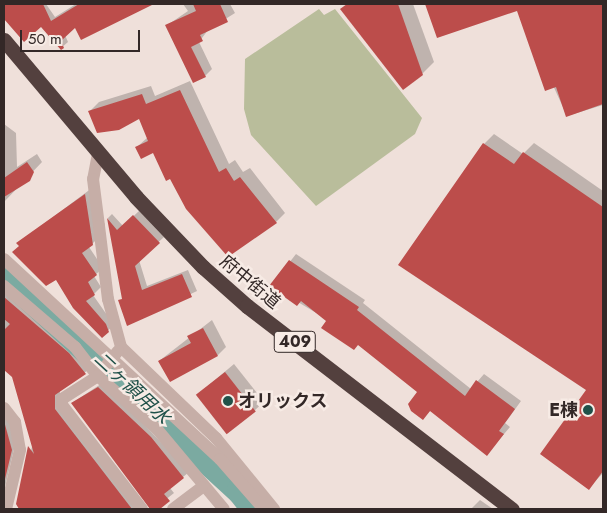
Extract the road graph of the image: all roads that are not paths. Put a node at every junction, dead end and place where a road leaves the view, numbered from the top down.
1 (4, 40) edge
2 (98, 154) junction
3 (4, 259) edge
4 (4, 286) edge
5 (115, 355) junction
6 (100, 373) junction
7 (4, 408) edge
8 (202, 487) junction
9 (222, 507) edge
10 (6, 509) edge
11 (142, 509) edge
12 (173, 509) edge
13 (264, 509) edge
14 (274, 509) edge
15 (512, 509) edge

1 - 2 highway, 府中街道 / 409
2 - 5 street
2 - 15 highway, 府中街道 / 409
3 - 5 street
4 - 6 street
5 - 6 street
5 - 13 street
5 - 14 street
6 - 8 street
6 - 11 street
7 - 10 street
8 - 9 street
8 - 12 street

